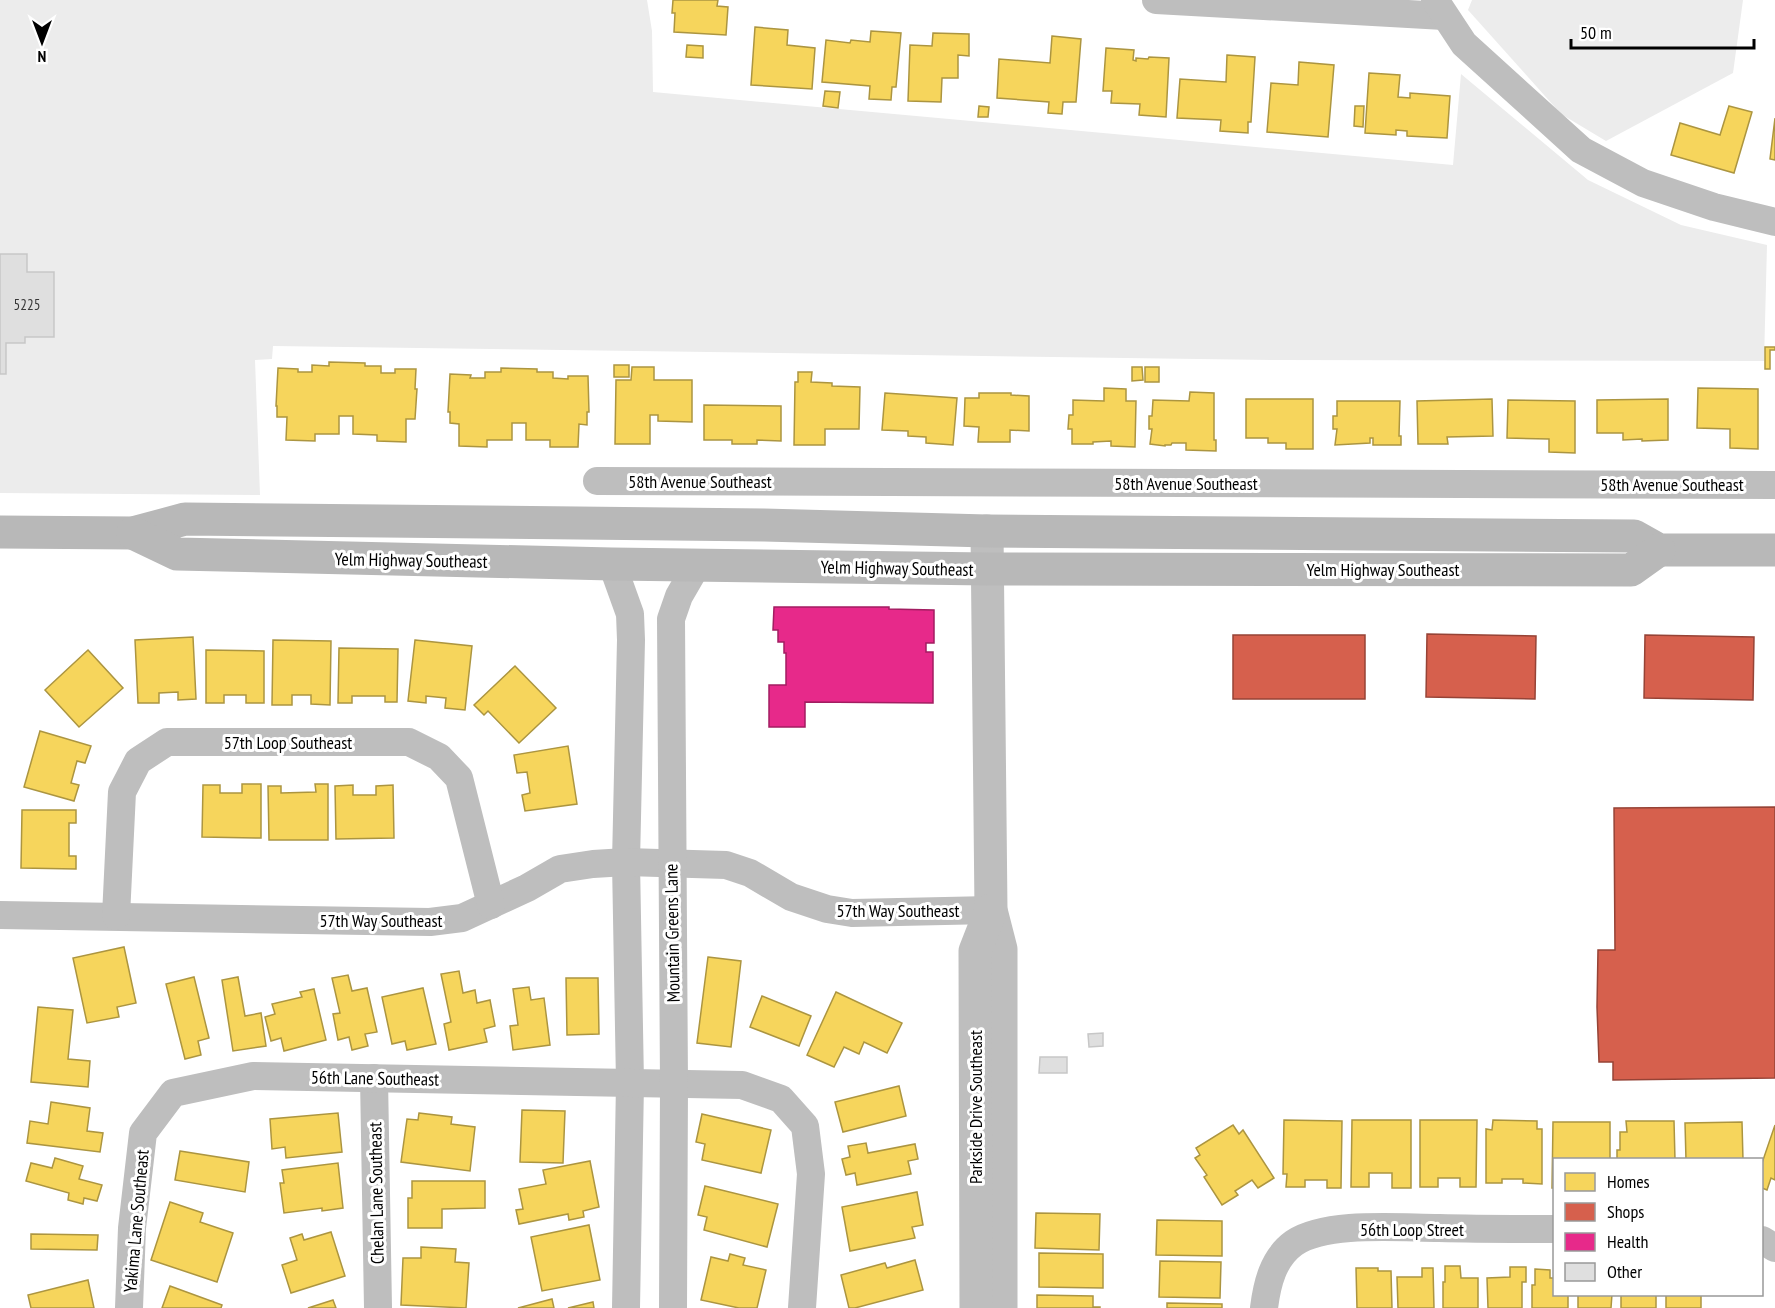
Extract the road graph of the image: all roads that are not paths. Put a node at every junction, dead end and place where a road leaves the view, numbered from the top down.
1 (1155, 0) edge
2 (1439, 8) edge
3 (1775, 222) edge
4 (597, 481) dead end
5 (1775, 485) edge
6 (987, 531) junction
7 (0, 532) edge
8 (133, 533) junction
9 (1659, 550) junction
10 (1775, 550) edge
11 (612, 564) junction
12 (697, 565) junction
13 (988, 569) junction
14 (626, 862) junction
15 (671, 862) junction
16 (491, 905) junction
17 (991, 910) junction
18 (0, 915) edge
19 (116, 916) junction
20 (374, 1078) junction
21 (630, 1083) junction
22 (674, 1084) junction
23 (143, 1133) joint
24 (1553, 1229) edge
25 (129, 1308) edge
26 (378, 1308) edge
27 (626, 1308) edge
28 (673, 1308) edge
29 (802, 1308) edge
30 (976, 1308) edge
31 (1001, 1308) edge
32 (1264, 1308) edge

1 - 2 street
2 - 3 street
4 - 5 street, 58th Avenue Southeast
6 - 8 main road, Yelm Highway Southeast
6 - 9 main road, Yelm Highway Southeast
6 - 13 street, Parkside Drive Southeast
7 - 8 main road, Yelm Highway Southeast
8 - 11 main road, Yelm Highway Southeast
9 - 10 main road, Yelm Highway Southeast
9 - 13 main road, Yelm Highway Southeast
11 - 12 main road, Yelm Highway Southeast
11 - 14 street
12 - 13 main road, Yelm Highway Southeast
12 - 15 street, Mountain Greens Lane
13 - 17 street, Parkside Drive Southeast
14 - 15 street, 57th Way Southeast
14 - 16 street, 57th Way Southeast
14 - 21 street
15 - 17 street, 57th Way Southeast
15 - 22 street, Mountain Greens Lane
16 - 19 street, 57th Way Southeast
16 - 19 street, 57th Loop Southeast
17 - 30 street, Parkside Drive Southeast
17 - 31 street, Parkside Drive Southeast
18 - 19 street, 57th Way Southeast
20 - 21 street, 56th Lane Southeast
20 - 23 street, 56th Lane Southeast
20 - 26 street, Chelan Lane Southeast
21 - 22 street, 56th Lane Southeast
21 - 27 street
22 - 28 street, Mountain Greens Lane
22 - 29 street, 56th Lane Southeast
23 - 25 street, Yakima Lane Southeast
24 - 32 street, 56th Loop Street

